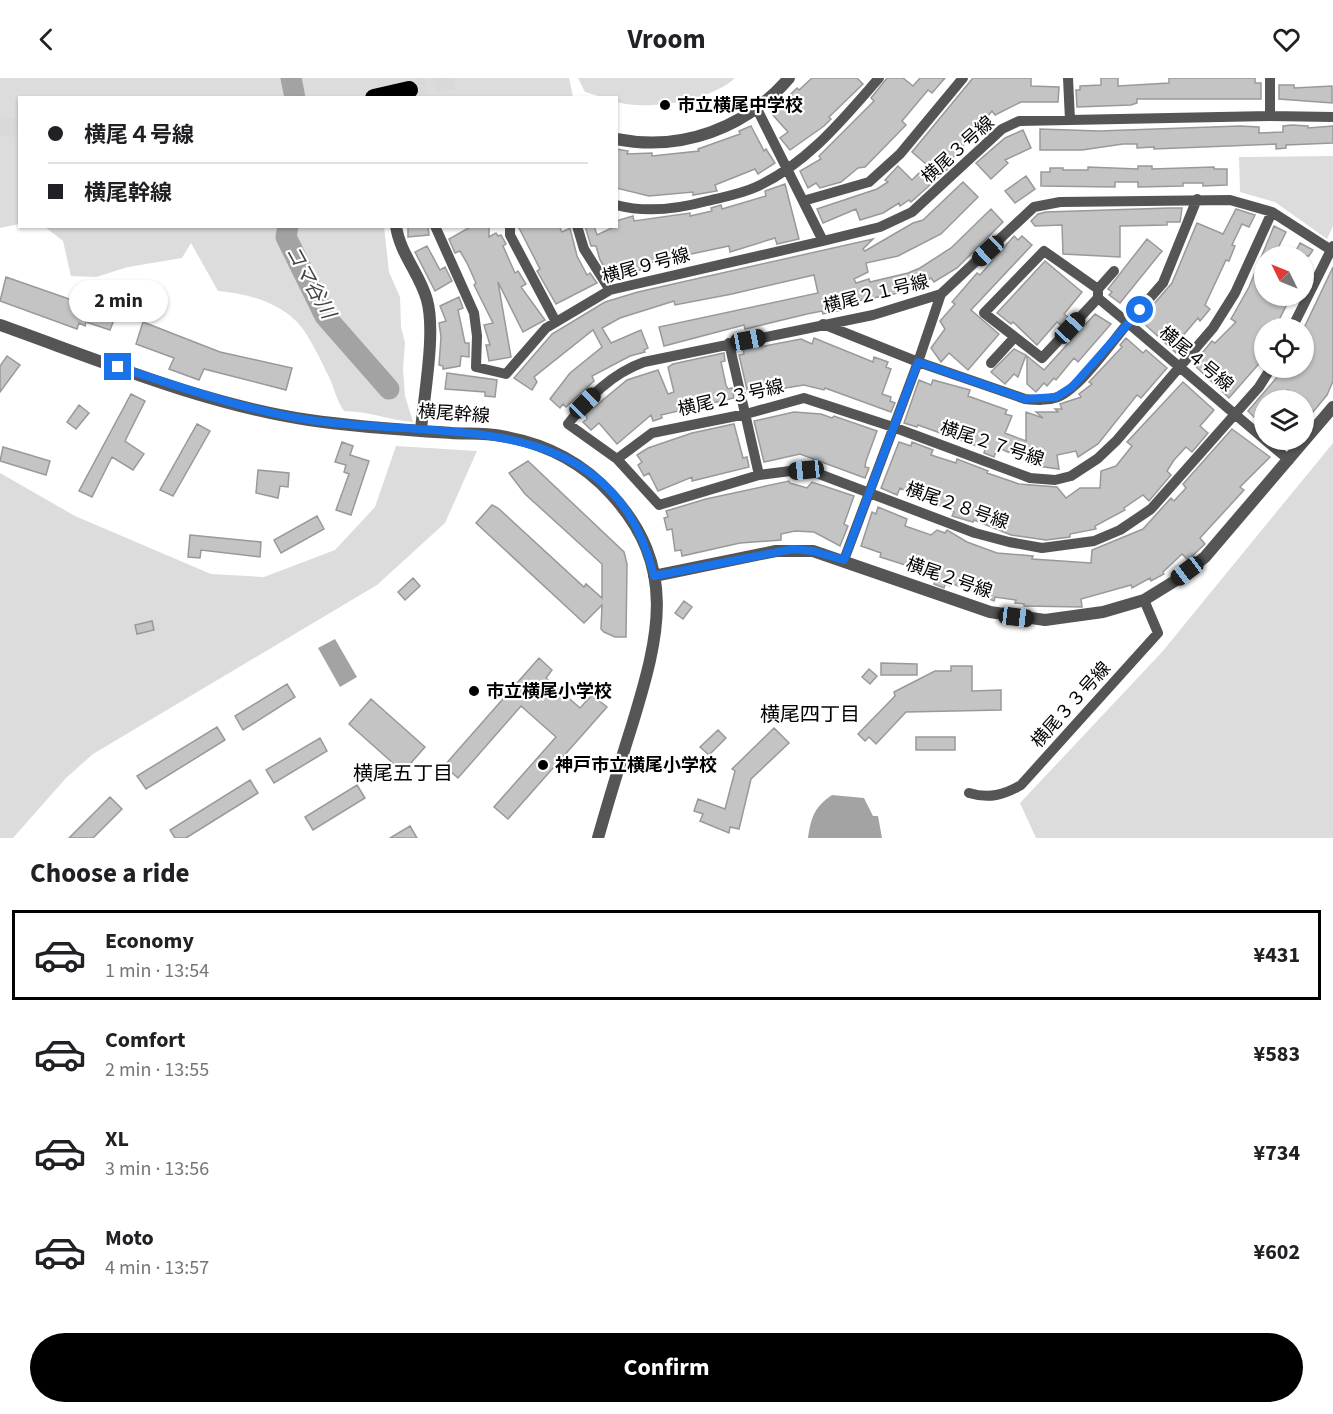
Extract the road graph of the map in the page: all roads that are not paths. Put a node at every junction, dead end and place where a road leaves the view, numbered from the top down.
1 (789, 78) edge
2 (879, 78) edge
3 (963, 78) edge
4 (1068, 78) edge
5 (1270, 78) edge
6 (409, 90) tunnel mouth
7 (383, 96) edge
8 (757, 109) junction
9 (1270, 116) junction
10 (1333, 117) edge
11 (1070, 120) junction
12 (618, 139) edge
13 (787, 168) junction
14 (1197, 199) junction
15 (803, 201) junction
16 (618, 205) edge
17 (1272, 212) junction
18 (397, 228) edge
19 (436, 228) edge
20 (510, 228) edge
21 (578, 228) edge
22 (822, 241) junction
23 (1332, 248) edge
24 (1114, 271) dead end
25 (610, 290) junction
26 (1098, 293) junction
27 (941, 294) junction
28 (1297, 318) edge
29 (556, 322) junction
30 (1128, 323) junction
31 (824, 324) junction
32 (0, 325) edge
33 (1015, 337) junction
34 (729, 343) junction
35 (918, 362) junction
36 (991, 363) dead end
37 (1181, 368) junction
38 (1265, 378) edge
39 (1333, 407) edge
40 (746, 414) junction
41 (1235, 414) junction
42 (893, 427) junction
43 (421, 430) junction
44 (1254, 430) edge
45 (1278, 450) edge
46 (617, 459) junction
47 (1289, 460) junction
48 (759, 475) junction
49 (868, 492) junction
50 (659, 505) joint
51 (844, 560) junction
52 (654, 576) junction
53 (1144, 600) junction
54 (969, 793) dead end
55 (598, 838) edge

1 - 8 street
2 - 13 street
3 - 15 street
4 - 11 street
5 - 9 street
6 - 7 highway
8 - 12 street
8 - 13 street
9 - 10 street, 横尾３号線
9 - 11 street, 横尾３号線
11 - 22 street, 横尾３号線
13 - 15 street
13 - 16 street
14 - 17 street, 横尾２１号線
14 - 27 street, 横尾２１号線
14 - 30 street
15 - 22 street
17 - 23 street, 横尾２１号線
17 - 37 street, 横尾２７号線
18 - 43 street
19 - 29 street, 横尾９号線
20 - 29 street
21 - 25 street
22 - 25 street, 横尾９号線
23 - 28 street
24 - 26 street
25 - 29 street, 横尾９号線
26 - 30 street, 横尾４号線
26 - 33 street
26 - 33 street, 横尾４号線
27 - 31 street, 横尾２１号線
27 - 35 street
30 - 35 street
30 - 37 street, 横尾４号線
31 - 34 street, 横尾２１号線
31 - 35 street
32 - 43 street, 横尾幹線
33 - 36 street
34 - 40 street
34 - 46 street, 横尾２１号線
35 - 42 street
37 - 41 street, 横尾４号線
37 - 42 street, 横尾２７号線
38 - 41 street, 横尾２８号線
39 - 47 street, 横尾２号線
40 - 42 street, 横尾２３号線
40 - 46 street, 横尾２３号線
40 - 48 street
41 - 44 street, 横尾４号線
41 - 49 street, 横尾２８号線
42 - 49 street
43 - 52 street, 横尾幹線
45 - 47 street, 横尾４号線
46 - 50 street, 横尾２１号線
47 - 53 street, 横尾２号線
48 - 49 street, 横尾２８号線
48 - 50 street, 横尾２８号線
49 - 51 street
51 - 52 street, 横尾２号線
51 - 53 street, 横尾２号線
52 - 55 street, 横尾幹線
53 - 54 street, 横尾３３号線

